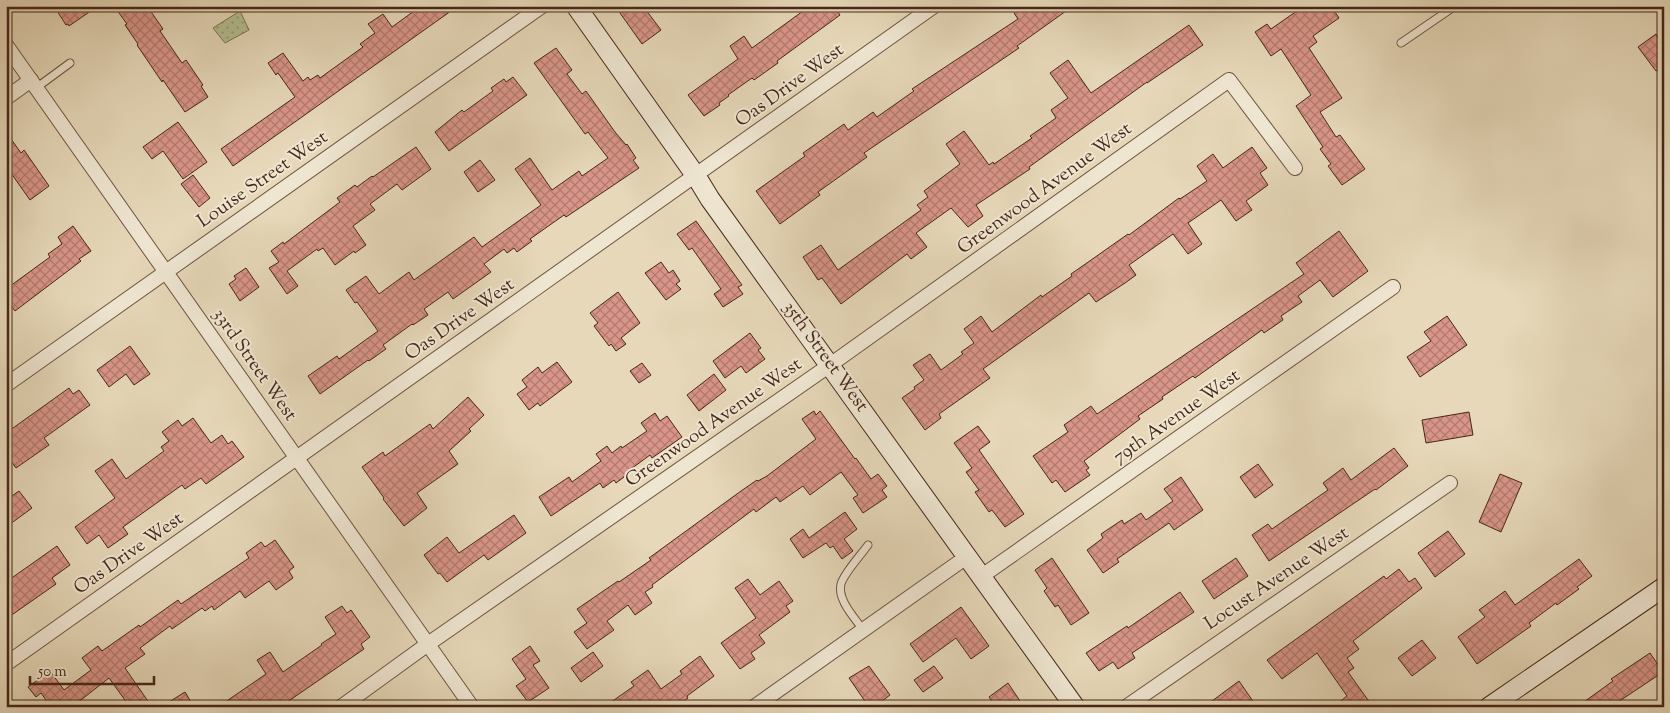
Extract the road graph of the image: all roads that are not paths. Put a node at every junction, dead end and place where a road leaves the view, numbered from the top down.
1 (542, 6) edge
2 (934, 6) edge
3 (1455, 6) edge
4 (583, 9) edge
5 (1400, 43) dead end
6 (6, 45) edge
7 (11, 61) edge
8 (70, 63) dead end
9 (33, 84) junction
10 (6, 98) edge
11 (1295, 168) dead end
12 (696, 176) junction
13 (165, 271) junction
14 (1393, 287) dead end
15 (830, 365) junction
16 (6, 385) edge
17 (296, 459) junction
18 (1450, 483) dead end
19 (868, 545) dead end
20 (968, 556) junction
21 (982, 576) junction
22 (1664, 586) edge
23 (863, 630) junction
24 (428, 644) junction
25 (6, 664) edge
26 (341, 707) edge
27 (472, 707) edge
28 (754, 707) edge
29 (1075, 707) edge
30 (1126, 707) edge
31 (1490, 707) edge

1 - 13 street, Louise Street West
2 - 12 street, Oas Drive West
3 - 5 lane
4 - 12 street, 35th Street West
6 - 7 street, 33rd Street West
7 - 9 street, 33rd Street West
8 - 9 lane
9 - 10 street
9 - 13 street, 33rd Street West
11 - 15 street, Greenwood Avenue West
12 - 15 street, 35th Street West
12 - 17 street, Oas Drive West
13 - 16 street, Louise Street West
13 - 17 street, 33rd Street West
14 - 21 street, 79th Avenue West
15 - 20 street, 35th Street West
15 - 24 street, Greenwood Avenue West
17 - 24 street, 33rd Street West
17 - 25 street, Oas Drive West
18 - 30 street, Locust Avenue West
19 - 23 lane
20 - 21 street, 35th Street West
20 - 23 street
21 - 29 street, 35th Street West
22 - 31 street
23 - 28 street
24 - 26 street, Greenwood Avenue West
24 - 27 street, 33rd Street West

